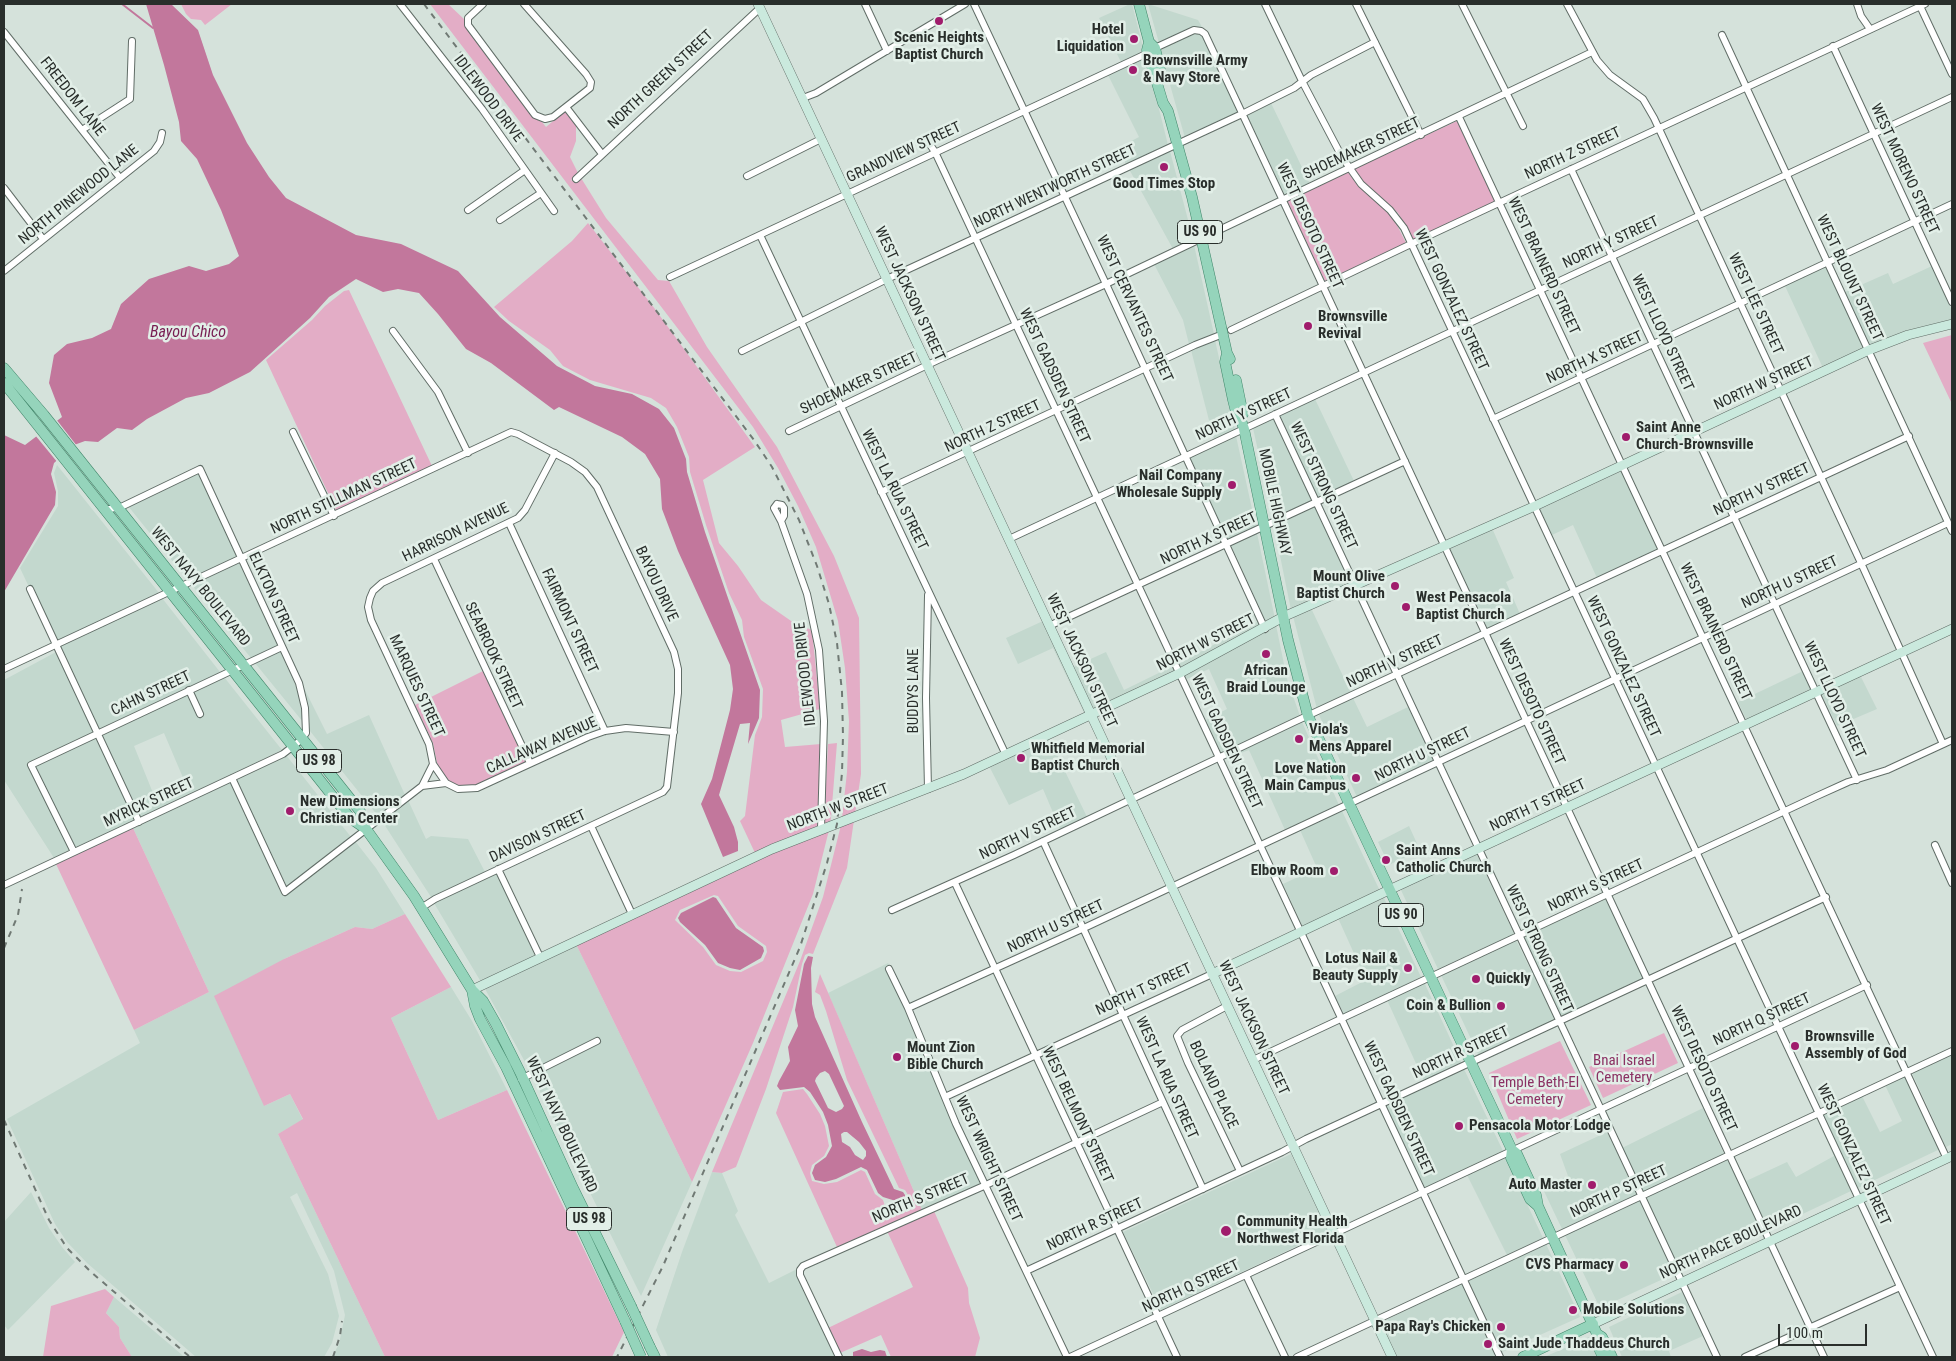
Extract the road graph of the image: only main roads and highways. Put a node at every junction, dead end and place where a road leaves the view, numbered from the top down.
1 (1140, 4) edge
2 (4, 368) edge
3 (4, 383) edge
4 (366, 828) junction
5 (472, 990) junction
6 (1595, 1329) junction
7 (653, 1352) edge
8 (641, 1357) edge
9 (1523, 1357) edge
10 (1603, 1357) edge
11 (1612, 1357) edge

1 - 6 main road, MOBILE HIGHWAY / US 90
2 - 4 main road, WEST NAVY BOULEVARD / US 98
3 - 4 main road, WEST NAVY BOULEVARD / US 98
4 - 5 main road, WEST NAVY BOULEVARD / US 98
5 - 7 main road, WEST NAVY BOULEVARD / US 98, bridge
5 - 8 main road, WEST NAVY BOULEVARD / US 98, bridge
6 - 9 main road, NORTH PACE BOULEVARD
6 - 10 main road, US 90
6 - 11 main road, US 90

